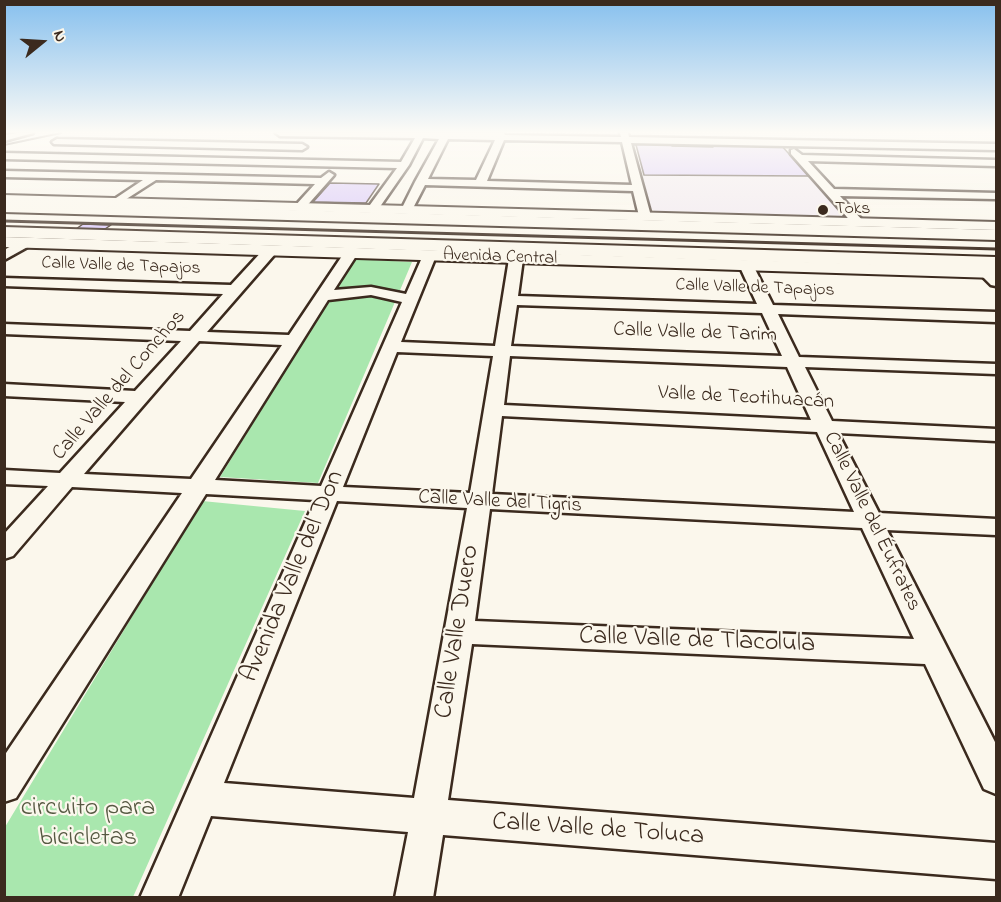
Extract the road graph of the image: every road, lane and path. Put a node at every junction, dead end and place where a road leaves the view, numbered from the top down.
1 (45, 175) edge
2 (158, 175) edge
3 (329, 175) edge
4 (397, 175) edge
5 (423, 175) edge
6 (483, 175) edge
7 (632, 175) edge
8 (816, 175) edge
9 (153, 178) junction
10 (323, 181) junction
11 (420, 182) junction
12 (480, 184) junction
13 (637, 188) junction
14 (831, 192) junction
15 (996, 196) edge
16 (4, 199) edge
17 (117, 202) junction
18 (153, 202) junction
19 (4, 207) edge
20 (300, 207) junction
21 (374, 209) junction
22 (407, 210) junction
23 (249, 214) junction
24 (645, 216) junction
25 (858, 222) junction
26 (976, 226) junction
27 (996, 226) edge
28 (840, 230) junction
29 (4, 232) edge
30 (996, 235) edge
31 (4, 242) edge
32 (26, 242) junction
33 (270, 251) junction
34 (351, 253) junction
35 (725, 255) junction
36 (4, 256) edge
37 (429, 256) junction
38 (516, 259) junction
39 (746, 266) junction
40 (945, 271) junction
41 (994, 273) edge
42 (4, 282) edge
43 (235, 290) junction
44 (323, 296) junction
45 (410, 299) junction
46 (512, 300) junction
47 (768, 309) junction
48 (996, 317) edge
49 (4, 329) edge
50 (194, 335) junction
51 (294, 340) junction
52 (392, 347) junction
53 (504, 350) junction
54 (793, 360) junction
55 (996, 369) edge
56 (4, 390) edge
57 (141, 397) junction
58 (493, 410) junction
59 (826, 428) junction
60 (996, 435) edge
61 (4, 477) edge
62 (67, 480) junction
63 (198, 488) junction
64 (329, 495) junction
65 (479, 502) junction
66 (870, 519) junction
67 (996, 527) edge
68 (4, 550) edge
69 (460, 632) junction
70 (933, 652) junction
71 (996, 778) edge
72 (5, 785) edge
73 (200, 798) junction
74 (427, 818) junction
75 (996, 861) edge
76 (159, 897) edge
77 (414, 897) edge

1 - 9 street
2 - 9 street
3 - 10 street
4 - 21 street
5 - 11 street
6 - 12 street
7 - 13 street
8 - 14 street
9 - 10 street
9 - 17 street
10 - 20 street
11 - 12 street
11 - 22 street
12 - 13 street
13 - 24 street
14 - 15 street
14 - 25 street
16 - 17 main road
17 - 18 main road
18 - 20 main road
18 - 23 highway
19 - 23 highway, Avenida Central
20 - 21 main road
21 - 22 main road
22 - 24 main road
23 - 28 highway, Avenida Central
24 - 25 main road
25 - 26 main road
26 - 27 main road
26 - 28 highway
28 - 30 highway, Avenida Central
29 - 35 highway, Avenida Central
31 - 32 main road, Avenida Central
32 - 33 main road, Avenida Central
32 - 36 street
33 - 34 main road, Avenida Central
33 - 43 street, Calle Valle del Conchos
34 - 37 main road, Avenida Central
34 - 44 street
35 - 40 highway
35 - 41 highway, Avenida Central
37 - 38 main road, Avenida Central
37 - 45 street, Avenida Valle del Don
38 - 39 main road, Avenida Central
38 - 46 street, Calle Valle Duero
39 - 40 main road, Avenida Central
39 - 47 street, Calle Valle del Éufrates
40 - 41 main road, Avenida Central
42 - 43 street, Calle Valle de Tapajos
43 - 50 street, Calle Valle del Conchos
44 - 45 street
44 - 51 street
45 - 52 street, Avenida Valle del Don
46 - 47 street, Calle Valle de Tapajos
46 - 53 street, Calle Valle Duero
47 - 48 street, Calle Valle de Tapajos
47 - 54 street, Calle Valle del Éufrates
49 - 50 street
50 - 51 street
50 - 57 street, Calle Valle del Conchos
51 - 63 street
52 - 53 street, Calle Valle de Tarim
52 - 64 street, Avenida Valle del Don
53 - 54 street, Calle Valle de Tarim
53 - 58 street, Calle Valle Duero
54 - 55 street, Calle Valle de Tarim
54 - 59 street, Calle Valle del Éufrates
56 - 57 street
57 - 62 street, Calle Valle del Conchos
58 - 59 street, Valle de Teotihuacán
58 - 65 street, Calle Valle Duero
59 - 60 street, Valle de Teotihuacán
59 - 66 street, Calle Valle del Éufrates
61 - 62 street, Calle Valle del Tigris
62 - 63 street, Calle Valle del Tigris
62 - 68 street, Calle Valle del Conchos
63 - 64 street, Calle Valle del Tigris
63 - 72 street
64 - 65 street, Calle Valle del Tigris
64 - 73 street, Avenida Valle del Don
65 - 66 street, Calle Valle del Tigris
65 - 69 street, Calle Valle Duero
66 - 67 street, Calle Valle del Tigris
66 - 70 street, Calle Valle del Éufrates
69 - 70 street, Calle Valle de Tlacolula
69 - 74 street, Calle Valle Duero
70 - 71 street, Calle Valle del Éufrates
73 - 74 street, Calle Valle de Toluca
73 - 76 street, Avenida Valle del Don
74 - 75 street, Calle Valle de Toluca
74 - 77 street, Calle Valle Duero

